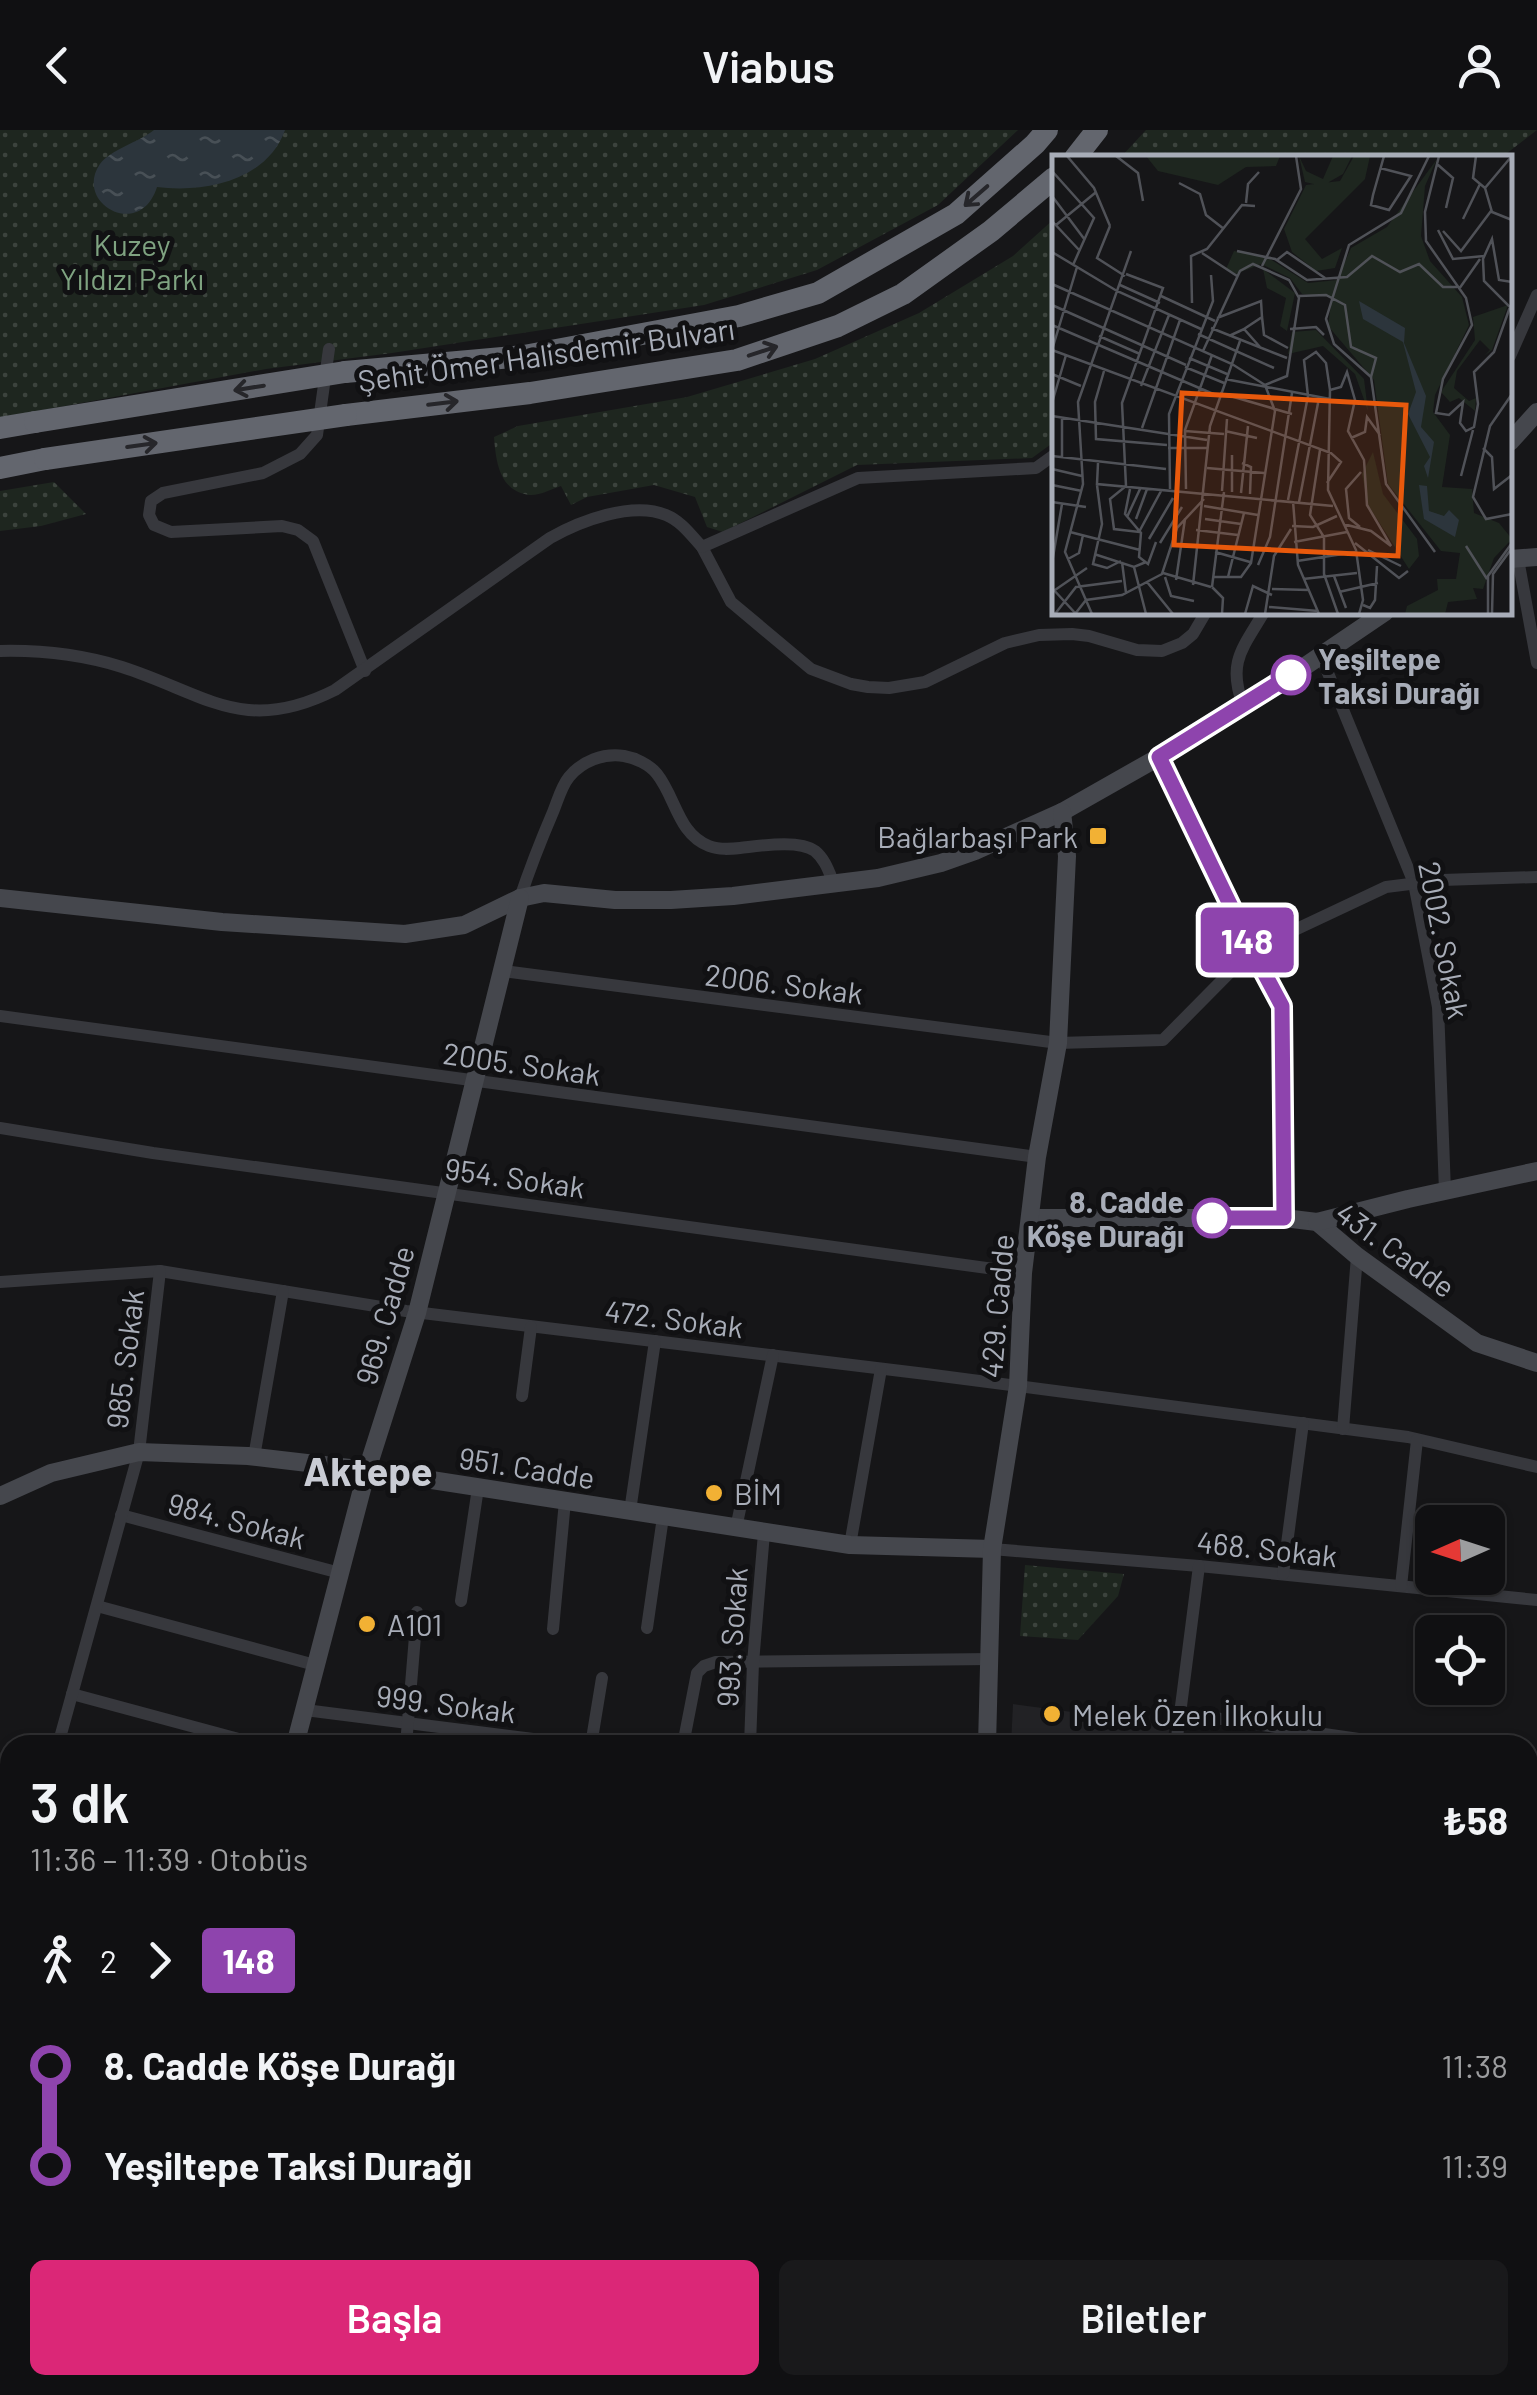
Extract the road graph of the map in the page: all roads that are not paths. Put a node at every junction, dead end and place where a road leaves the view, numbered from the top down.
1 (1047, 130) edge
2 (1097, 130) edge
3 (1078, 155) edge
4 (1052, 180) edge
5 (1537, 295) edge
6 (329, 349) dead end
7 (1512, 351) edge
8 (1537, 412) edge
9 (0, 428) edge
10 (1512, 440) edge
11 (1052, 456) edge
12 (0, 468) edge
13 (702, 547) junction
14 (1537, 557) edge
15 (1514, 559) edge
16 (1204, 615) edge
17 (1262, 615) edge
18 (1381, 615) edge
19 (0, 651) edge
20 (1321, 656) junction
21 (1537, 663) edge
22 (365, 671) junction
23 (1243, 705) junction
24 (1159, 757) junction
25 (1062, 812) junction
26 (1537, 877) edge
27 (1414, 882) junction
28 (834, 884) junction
29 (0, 898) edge
30 (520, 898) junction
31 (1252, 950) junction
32 (503, 971) junction
33 (0, 1016) edge
34 (1058, 1043) junction
35 (474, 1082) junction
36 (0, 1128) edge
37 (1037, 1157) junction
38 (1537, 1171) edge
39 (1445, 1191) junction
40 (446, 1193) junction
41 (1031, 1218) junction
42 (1284, 1218) junction
43 (1317, 1222) junction
44 (1357, 1256) junction
45 (160, 1271) junction
46 (1023, 1274) junction
47 (0, 1282) edge
48 (283, 1291) junction
49 (416, 1312) junction
50 (531, 1326) junction
51 (655, 1341) junction
52 (773, 1356) junction
53 (1537, 1364) edge
54 (880, 1368) junction
55 (1018, 1386) junction
56 (522, 1396) dead end
57 (1303, 1424) junction
58 (1342, 1429) junction
59 (1418, 1440) junction
60 (138, 1452) junction
61 (254, 1457) junction
62 (1537, 1467) edge
63 (367, 1470) junction
64 (478, 1488) junction
65 (0, 1496) edge
66 (565, 1502) junction
67 (630, 1512) junction
68 (121, 1515) junction
69 (664, 1517) junction
70 (736, 1528) junction
71 (764, 1533) junction
72 (850, 1545) junction
73 (992, 1548) junction
74 (1199, 1566) junction
75 (340, 1572) junction
76 (1283, 1574) junction
77 (1400, 1586) junction
78 (1537, 1600) edge
79 (461, 1601) dead end
80 (97, 1606) junction
81 (418, 1612) dead end
82 (647, 1628) dead end
83 (553, 1629) dead end
84 (991, 1659) junction
85 (753, 1663) junction
86 (315, 1665) junction
87 (602, 1678) dead end
88 (72, 1694) junction
89 (304, 1710) junction
90 (1180, 1713) junction
91 (408, 1724) junction
92 (61, 1735) edge
93 (224, 1735) edge
94 (298, 1735) edge
95 (407, 1735) edge
96 (499, 1735) edge
97 (592, 1735) edge
98 (685, 1735) edge
99 (750, 1735) edge
100 (987, 1735) edge
101 (1177, 1735) edge
102 (1282, 1735) edge

1 -> 9 highway, Şehit Ömer Halisdemir Bulvarı, bridge
2 - 3 highway
12 -> 4 highway, Şehit Ömer Halisdemir Bulvarı, bridge
5 - 7 street
6 - 22 street
8 - 10 street
11 - 13 street
13 - 16 street
13 - 22 street
14 - 15 street
15 - 21 street
17 - 23 street
18 - 20 street
19 - 22 street
20 - 23 street
20 - 27 street, 2002. Sokak
23 - 24 street
24 - 25 street
24 - 31 street
25 - 28 street
25 - 34 street, 429. Cadde
26 - 27 street, 2006. Sokak
27 - 31 street, 2006. Sokak
27 - 39 street, 2002. Sokak
28 - 30 street
28 - 30 street
29 - 30 street
30 - 32 street, 969. Cadde
31 - 34 street, 2006. Sokak
31 - 42 street
32 - 34 street, 2006. Sokak
32 - 35 street, 969. Cadde
33 - 35 street, 2005. Sokak
34 - 37 street, 429. Cadde
35 - 37 street, 2005. Sokak
35 - 40 street, 969. Cadde
36 - 40 street, 954. Sokak
37 - 41 street, 429. Cadde
38 - 39 street
39 - 43 street
40 - 46 street, 954. Sokak
40 - 49 street, 969. Cadde
41 - 42 street, 431. Cadde
41 - 46 street, 429. Cadde
42 - 43 street, 431. Cadde
43 - 44 street, 431. Cadde
44 - 53 street, 431. Cadde
44 - 58 street
45 - 47 street, 472. Sokak
45 - 48 street, 472. Sokak
45 - 60 street, 985. Sokak
46 - 55 street, 429. Cadde
48 - 49 street, 472. Sokak
48 - 61 street
49 - 50 street, 472. Sokak
49 - 63 street, 969. Cadde
50 - 51 street, 472. Sokak
50 - 56 street
51 - 52 street, 472. Sokak
51 - 67 street
52 - 54 street, 472. Sokak
52 - 70 street
54 - 55 street, 472. Sokak
54 - 72 street
55 - 57 street, 472. Sokak
55 - 73 street, 429. Cadde
57 - 58 street, 472. Sokak
57 - 76 street
58 - 59 street, 472. Sokak
59 - 62 street, 472. Sokak
59 - 77 street
60 - 61 street, 951. Cadde
60 - 65 street, 951. Cadde
60 - 68 street, 985. Sokak
61 - 63 street, 951. Cadde
63 - 64 street, 951. Cadde
63 - 75 street, 969. Cadde
64 - 66 street, 951. Cadde
64 - 79 street
66 - 67 street, 951. Cadde
66 - 83 street
67 - 69 street, 951. Cadde
68 - 75 street, 984. Sokak
68 - 80 street, 985. Sokak
69 - 70 street, 951. Cadde
69 - 82 street
70 - 71 street, 951. Cadde
71 - 72 street, 951. Cadde
71 - 85 street, 993. Sokak
72 - 73 street, 951. Cadde
73 - 74 street, 468. Sokak
73 - 84 street, 429. Cadde
74 - 76 street, 468. Sokak
74 - 90 street
75 - 86 street, 969. Cadde
76 - 77 street, 468. Sokak
77 - 78 street, 468. Sokak
80 - 86 street
80 - 88 street, 985. Sokak
81 - 91 street
84 - 85 street
84 - 100 street, 429. Cadde
85 - 98 street
85 - 99 street, 993. Sokak
86 - 89 street, 969. Cadde
87 - 97 street
88 - 92 street, 985. Sokak
88 - 93 street
89 - 91 street, 999. Sokak
89 - 94 street, 969. Cadde
90 - 101 street
90 - 102 street
91 - 95 street
91 - 96 street, 999. Sokak

